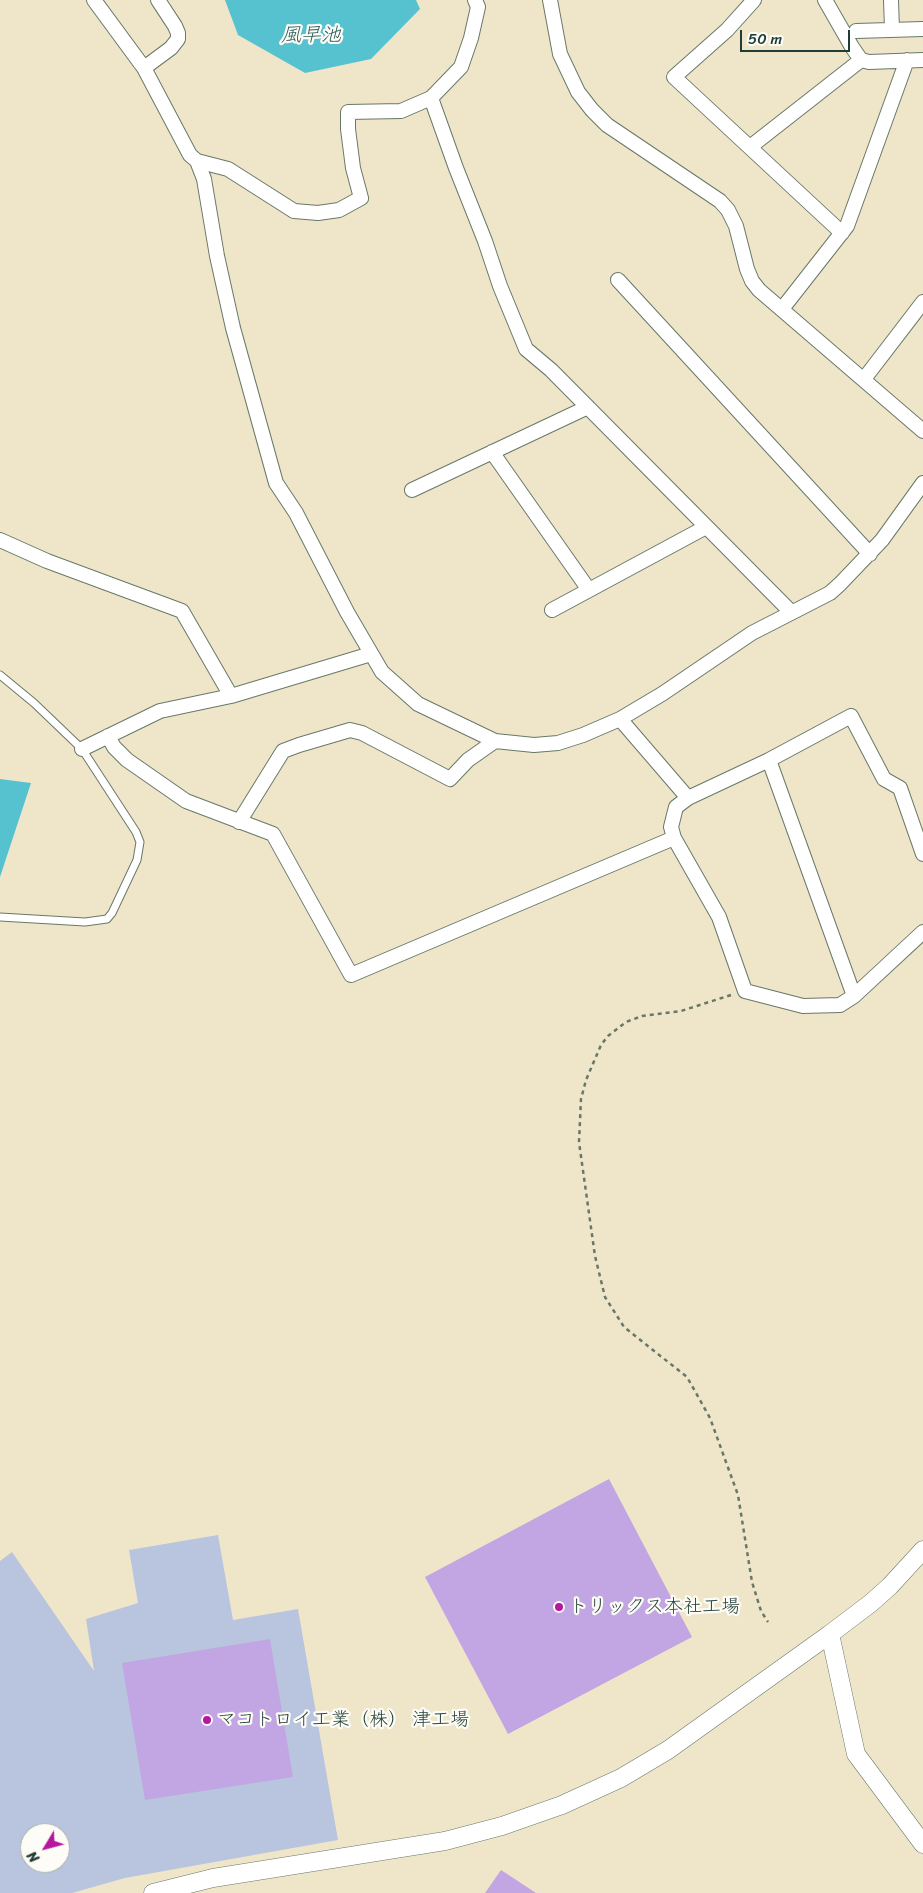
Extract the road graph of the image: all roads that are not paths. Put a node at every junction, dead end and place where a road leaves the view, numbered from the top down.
1 (94, 0) edge
2 (158, 0) edge
3 (476, 0) edge
4 (550, 0) edge
5 (754, 0) edge
6 (826, 0) edge
7 (891, 0) edge
8 (892, 30) junction
9 (923, 30) edge
10 (856, 31) dead end
11 (861, 60) junction
12 (908, 60) junction
13 (923, 60) edge
14 (144, 68) junction
15 (431, 98) junction
16 (750, 147) junction
17 (197, 161) junction
18 (842, 233) junction
19 (618, 280) dead end
20 (923, 302) edge
21 (782, 309) junction
22 (864, 379) junction
23 (588, 408) junction
24 (923, 431) edge
25 (492, 452) junction
26 (923, 483) edge
27 (412, 490) dead end
28 (706, 527) junction
29 (0, 540) edge
30 (870, 554) junction
31 (589, 590) junction
32 (552, 610) dead end
33 (790, 612) junction
34 (371, 654) junction
35 (0, 675) edge
36 (231, 696) junction
37 (620, 719) junction
38 (108, 736) junction
39 (495, 741) junction
40 (82, 749) junction
41 (770, 760) junction
42 (688, 798) junction
43 (239, 822) junction
44 (674, 838) junction
45 (923, 854) edge
46 (0, 916) edge
47 (923, 932) edge
48 (854, 996) junction
49 (923, 1550) edge
50 (830, 1634) junction
51 (923, 1844) edge
52 (152, 1893) edge

1 - 14 street
2 - 14 street
3 - 15 street
4 - 21 street
5 - 16 street
6 - 11 street
7 - 8 street
8 - 9 street
8 - 10 street
11 - 12 street
11 - 16 street
12 - 13 street
12 - 18 street
14 - 17 street
15 - 17 street
15 - 23 street
16 - 18 street
17 - 34 street
18 - 21 street
19 - 30 street
20 - 22 street
21 - 22 street
22 - 24 street
23 - 25 street
23 - 28 street
25 - 27 street
25 - 31 street
26 - 30 street
28 - 31 street
28 - 33 street
29 - 36 street
30 - 33 street
31 - 32 street
33 - 37 street
34 - 36 street
34 - 39 street
35 - 40 lane
36 - 38 street
37 - 39 street
37 - 42 street
38 - 40 street
38 - 43 street
39 - 43 street
40 - 46 lane
41 - 42 street
41 - 45 street
41 - 48 street
42 - 44 street
43 - 44 street
44 - 48 street
47 - 48 street
49 - 50 street
50 - 51 street
50 - 52 street

